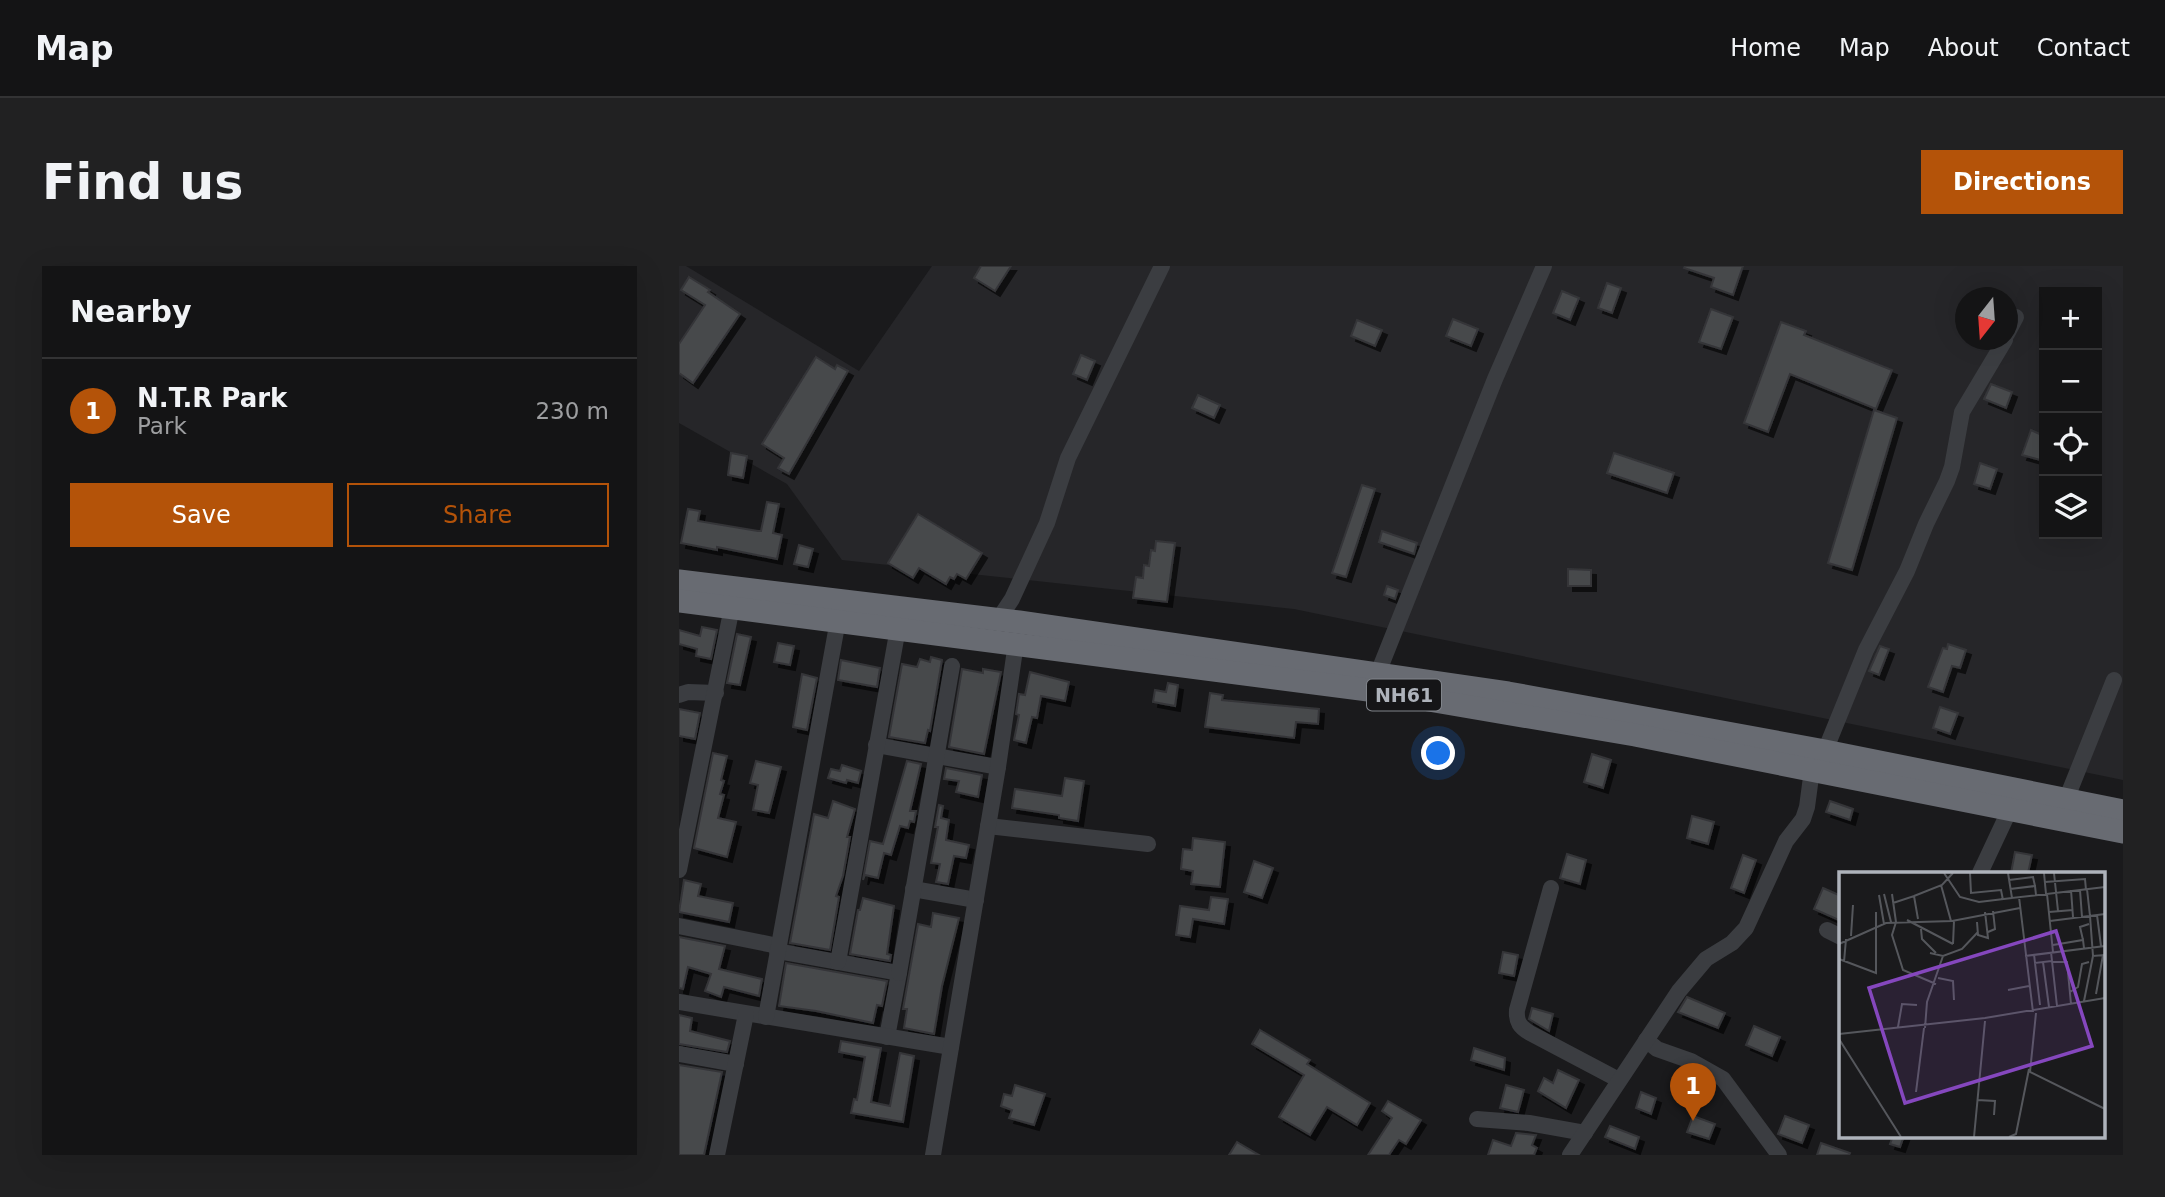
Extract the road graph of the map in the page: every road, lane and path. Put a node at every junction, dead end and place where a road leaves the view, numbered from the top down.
1 (1162, 266) edge
2 (1544, 266) edge
3 (1999, 350) edge
4 (679, 580) edge
5 (679, 601) edge
6 (732, 607) junction
7 (838, 620) junction
8 (898, 628) junction
9 (1011, 628) junction
10 (952, 666) dead end
11 (1377, 673) junction
12 (2114, 680) dead end
13 (716, 693) junction
14 (679, 695) edge
15 (876, 745) junction
16 (936, 755) junction
17 (1817, 757) junction
18 (998, 767) junction
19 (2066, 800) junction
20 (2010, 810) junction
21 (2123, 811) edge
22 (988, 826) junction
23 (2123, 832) edge
24 (1148, 844) dead end
25 (679, 870) edge
26 (1980, 872) edge
27 (913, 888) junction
28 (1551, 888) dead end
29 (976, 900) junction
30 (679, 926) edge
31 (777, 949) junction
32 (838, 962) junction
33 (899, 973) junction
34 (679, 1002) edge
35 (746, 1014) junction
36 (766, 1017) junction
37 (887, 1037) junction
38 (1647, 1040) junction
39 (951, 1047) junction
40 (679, 1054) edge
41 (736, 1064) junction
42 (1619, 1080) junction
43 (1477, 1119) dead end
44 (1585, 1133) junction
45 (717, 1155) edge
46 (933, 1155) edge
47 (1570, 1155) edge
48 (1779, 1155) edge

1 - 9 street
2 - 11 street
3 - 17 street
4 - 9 highway, NH61
5 - 6 highway, NH61
6 - 7 highway, NH61
6 - 13 street
7 - 8 highway, NH61
7 - 31 street
8 - 9 highway, NH61
8 - 15 street
9 - 11 highway, NH61
9 - 17 highway, NH61
9 - 18 street
10 - 16 street
11 - 17 highway, NH61
12 - 19 street
13 - 14 street
13 - 25 street
15 - 16 street
15 - 32 street
16 - 18 street
16 - 27 street
17 - 19 highway, NH61
17 - 20 highway, NH61
17 - 38 street
18 - 22 street
19 - 21 highway, NH61
20 - 23 highway, NH61
20 - 26 street
22 - 24 street
22 - 29 street
27 - 29 street
27 - 33 street
28 - 42 street
29 - 39 street
30 - 31 street
31 - 32 street
31 - 36 street
32 - 33 street
33 - 37 street
34 - 35 street
35 - 36 street
35 - 41 street
36 - 37 street
37 - 39 street
38 - 42 street
38 - 48 street
39 - 46 street
40 - 41 street
41 - 45 street
42 - 44 street
43 - 44 street
44 - 47 street

